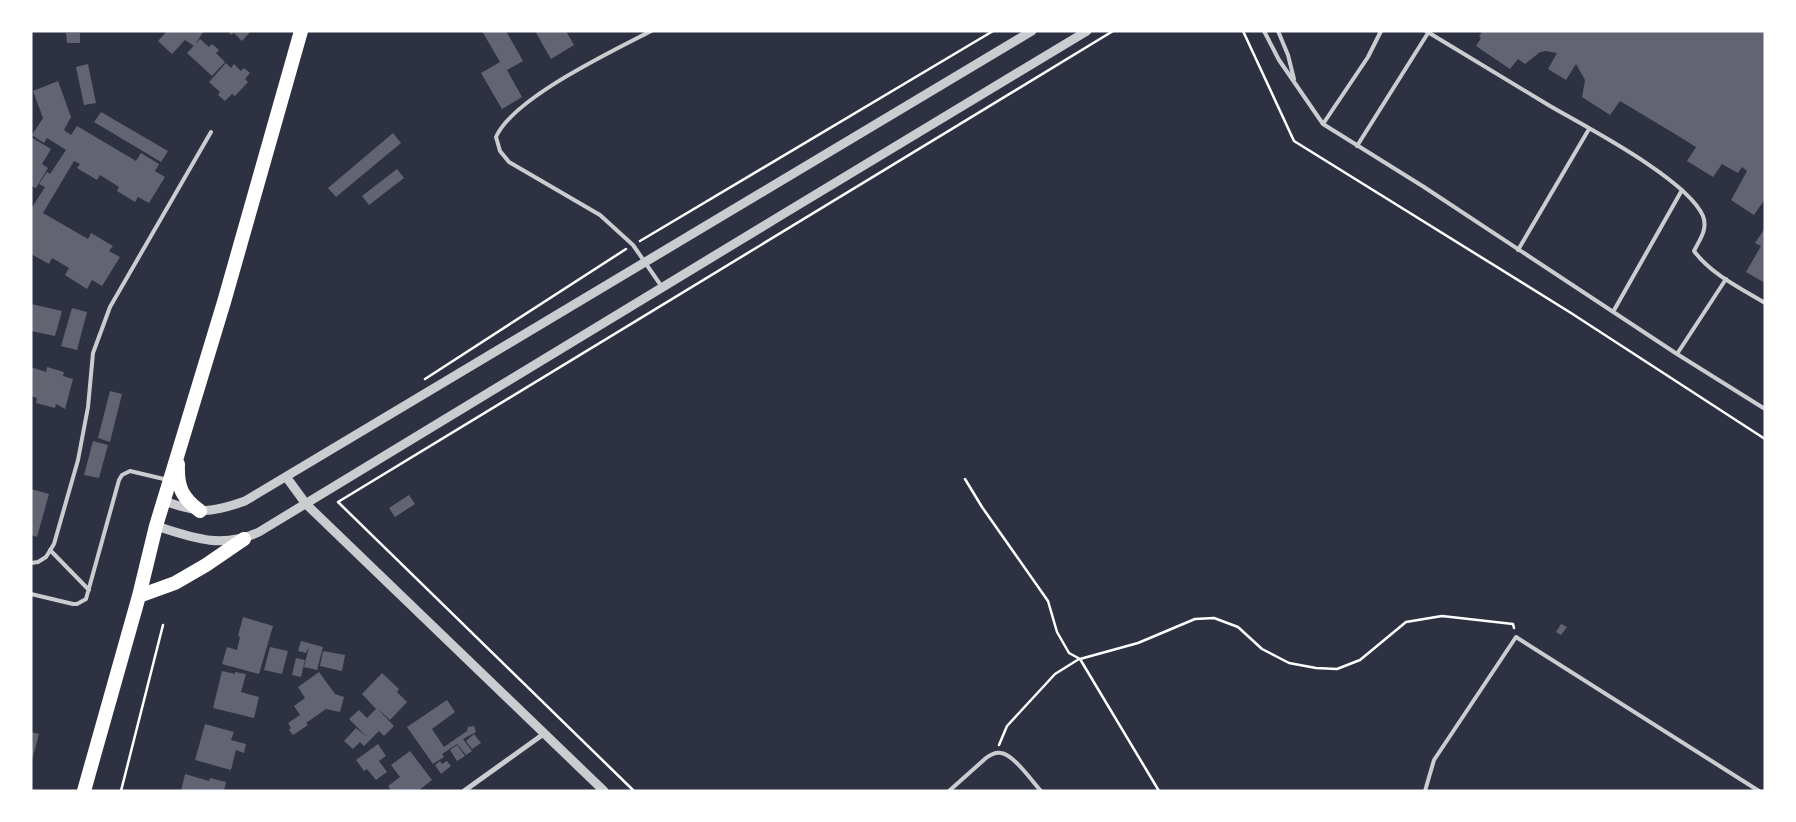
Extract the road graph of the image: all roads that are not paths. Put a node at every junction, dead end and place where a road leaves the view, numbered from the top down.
1 (301, 31) edge
2 (651, 31) edge
3 (1032, 31) edge
4 (1087, 31) edge
5 (1264, 31) edge
6 (1278, 31) edge
7 (1381, 31) edge
8 (1427, 32) edge
9 (1294, 81) junction
10 (1323, 124) junction
11 (1589, 128) junction
12 (211, 132) dead end
13 (1356, 146) junction
14 (1682, 190) junction
15 (1518, 250) junction
16 (645, 262) junction
17 (1726, 279) junction
18 (662, 287) junction
19 (1765, 303) edge
20 (1613, 312) junction
21 (1677, 354) junction
22 (1765, 409) edge
23 (178, 451) junction
24 (287, 478) junction
25 (170, 480) junction
26 (164, 501) junction
27 (306, 504) junction
28 (200, 511) junction
29 (156, 526) junction
30 (244, 539) junction
31 (50, 550) junction
32 (31, 563) edge
33 (89, 590) junction
34 (31, 594) edge
35 (139, 596) junction
36 (544, 733) junction
37 (84, 791) edge
38 (464, 791) edge
39 (604, 791) edge
40 (949, 791) edge
41 (1041, 791) edge
42 (1425, 791) edge
43 (1760, 791) edge

1 - 23 highway
2 - 16 lane
3 - 16 street
4 - 18 street
5 - 9 lane
6 - 9 lane
7 - 10 lane
8 - 11 lane
8 - 13 lane
9 - 10 lane
10 - 13 lane
11 - 14 lane
11 - 15 lane
12 - 31 lane
13 - 15 lane
14 - 17 lane
14 - 20 lane
15 - 20 lane
16 - 18 lane
16 - 24 street
17 - 19 lane
17 - 21 lane
18 - 27 street
20 - 21 lane
21 - 22 lane
23 - 25 highway
23 - 28 highway
24 - 27 street
24 - 28 street
25 - 26 highway
25 - 33 lane
26 - 28 street
26 - 29 highway
27 - 30 street
27 - 36 street
29 - 30 street
29 - 35 highway
30 - 35 highway
31 - 32 lane
31 - 33 lane
33 - 34 lane
35 - 37 highway
36 - 38 street
36 - 39 street
40 - 41 lane
42 - 43 lane

